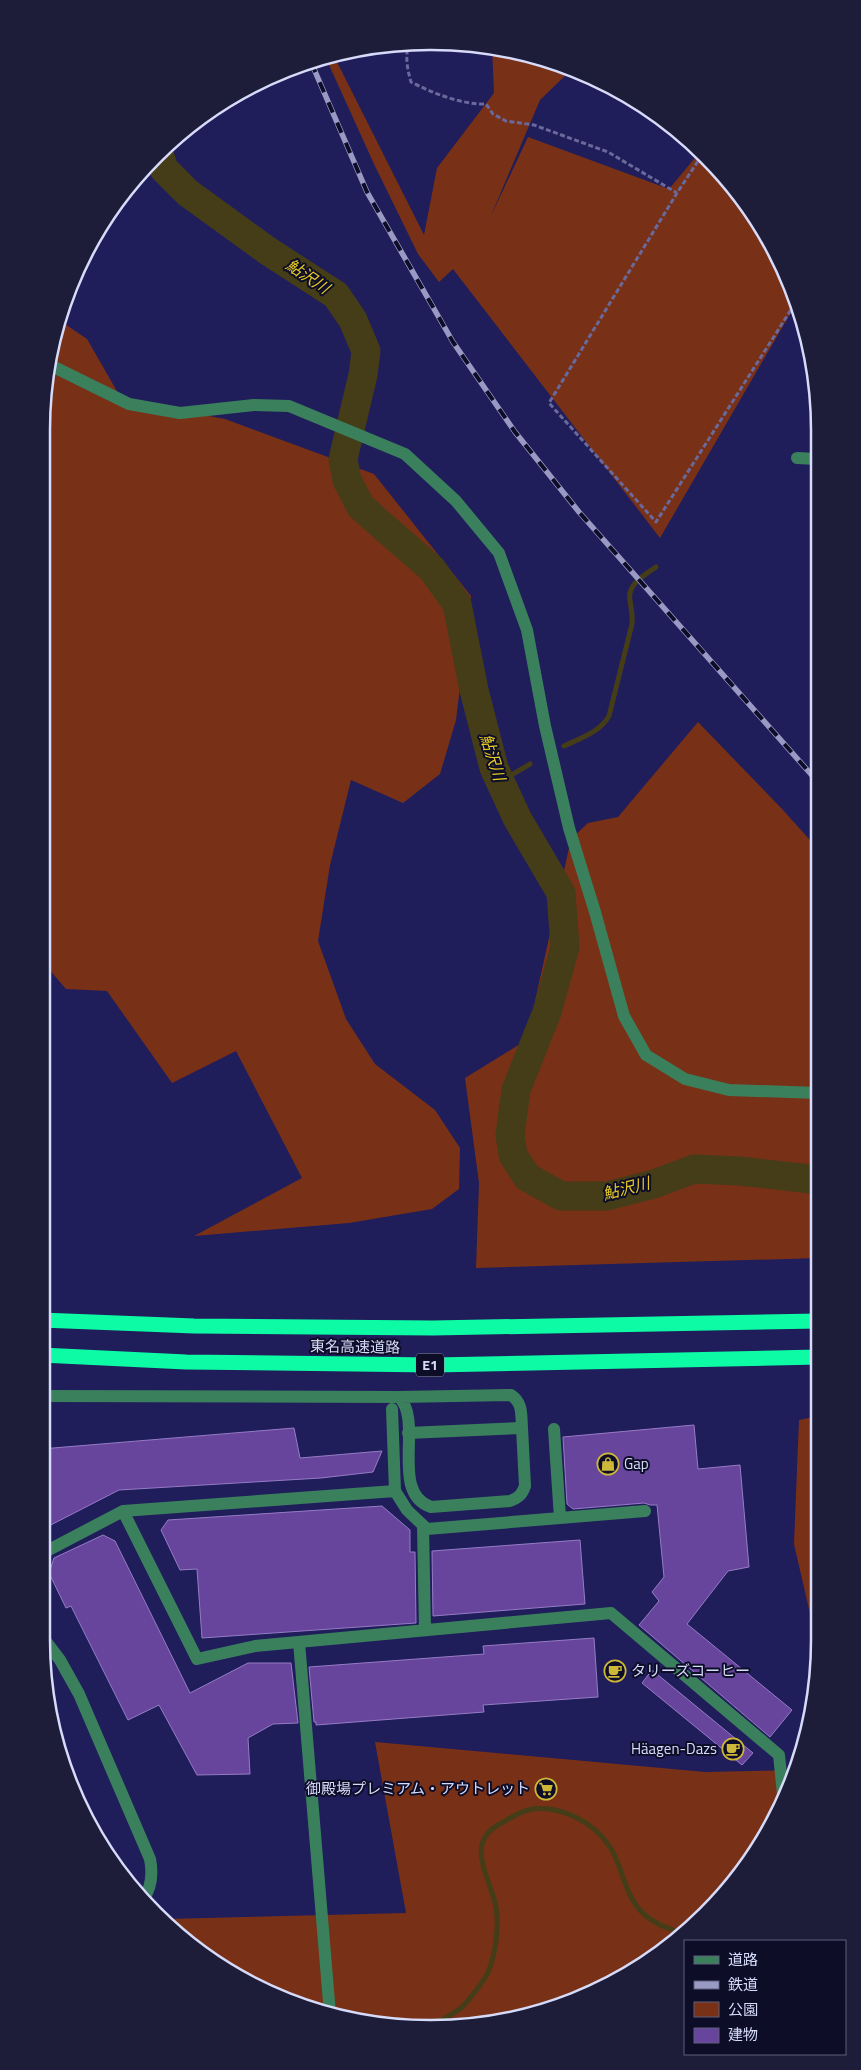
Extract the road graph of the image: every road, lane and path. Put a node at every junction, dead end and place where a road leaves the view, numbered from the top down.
1 (407, 51) edge
2 (699, 160) edge
3 (677, 193) junction
4 (791, 309) edge
5 (55, 368) edge
6 (797, 458) dead end
7 (811, 459) edge
8 (811, 1093) edge
9 (50, 1320) edge
10 (811, 1321) edge
11 (50, 1355) edge
12 (811, 1357) edge
13 (50, 1396) edge
14 (399, 1397) junction
15 (392, 1409) dead end
16 (522, 1428) junction
17 (554, 1429) dead end
18 (408, 1433) junction
19 (395, 1491) junction
20 (122, 1511) junction
21 (645, 1512) dead end
22 (560, 1518) junction
23 (423, 1526) junction
24 (50, 1549) edge
25 (426, 1630) junction
26 (299, 1642) junction
27 (50, 1647) edge
28 (782, 1785) edge
29 (146, 1893) edge
30 (329, 2006) edge

1 - 3 path
2 - 3 path
3 - 4 path
5 - 8 street
6 - 7 street
9 - 10 highway, 東名高速道路
11 - 12 highway, 東名高速道路 / E1
13 - 14 street
14 - 16 street
14 - 18 street
15 - 19 street
16 - 18 street
16 - 18 street
17 - 22 street
19 - 20 street
19 - 23 street
20 - 24 street
20 - 26 street
21 - 22 street
22 - 23 street
23 - 25 street
25 - 26 street
25 - 28 street
26 - 30 street
27 - 29 street

